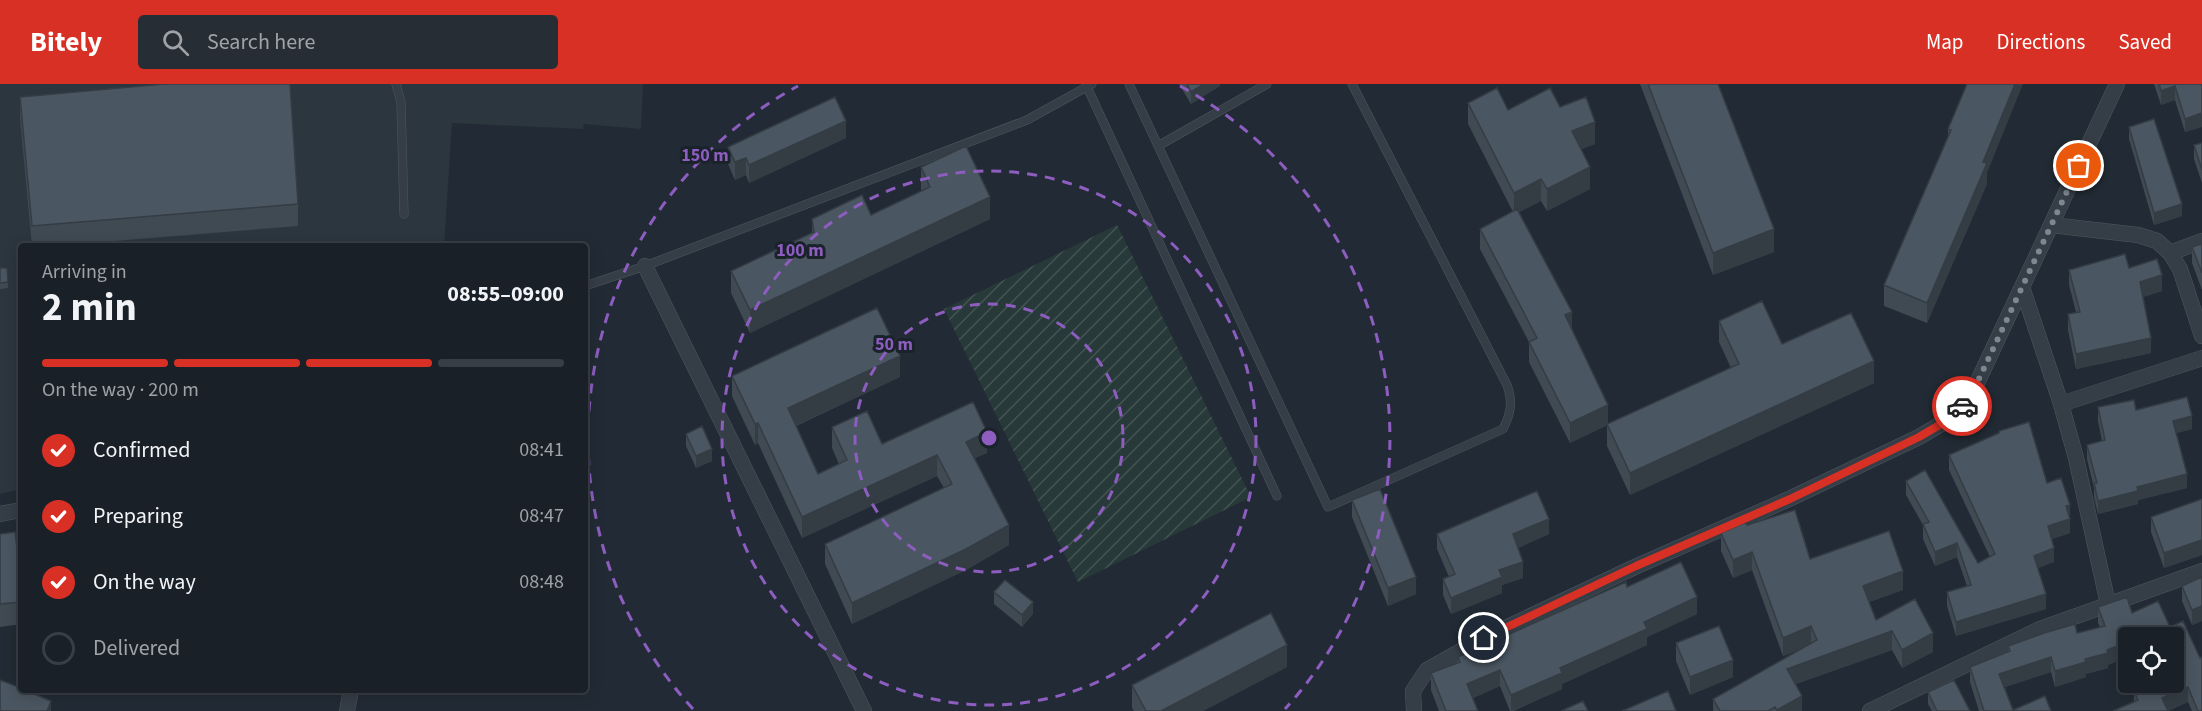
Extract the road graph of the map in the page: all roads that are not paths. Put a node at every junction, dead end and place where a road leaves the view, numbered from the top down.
1 (396, 84) edge
2 (1129, 84) edge
3 (1267, 84) edge
4 (1352, 84) edge
5 (2117, 84) edge
6 (1089, 86) edge
7 (1158, 146) junction
8 (404, 214) dead end
9 (2051, 225) junction
10 (2202, 241) edge
11 (2170, 253) junction
12 (645, 266) junction
13 (588, 285) edge
14 (2022, 287) junction
15 (2202, 336) edge
16 (2202, 358) edge
17 (2061, 404) junction
18 (1278, 496) dead end
19 (18, 511) edge
20 (0, 514) edge
21 (2202, 571) edge
22 (2108, 604) junction
23 (350, 693) edge
24 (1896, 705) edge
25 (347, 711) edge
26 (864, 711) edge
27 (1414, 711) edge
28 (1870, 711) edge

1 - 8 lane
2 - 7 lane
3 - 7 lane
4 - 7 lane
5 - 9 street
6 - 12 lane
6 - 18 lane
9 - 11 street
9 - 14 street
10 - 11 street
11 - 15 street
12 - 13 lane
12 - 26 street
14 - 17 street
14 - 27 street
16 - 17 street
17 - 22 street
19 - 20 street
21 - 22 street
22 - 24 street
23 - 25 street
24 - 28 street

